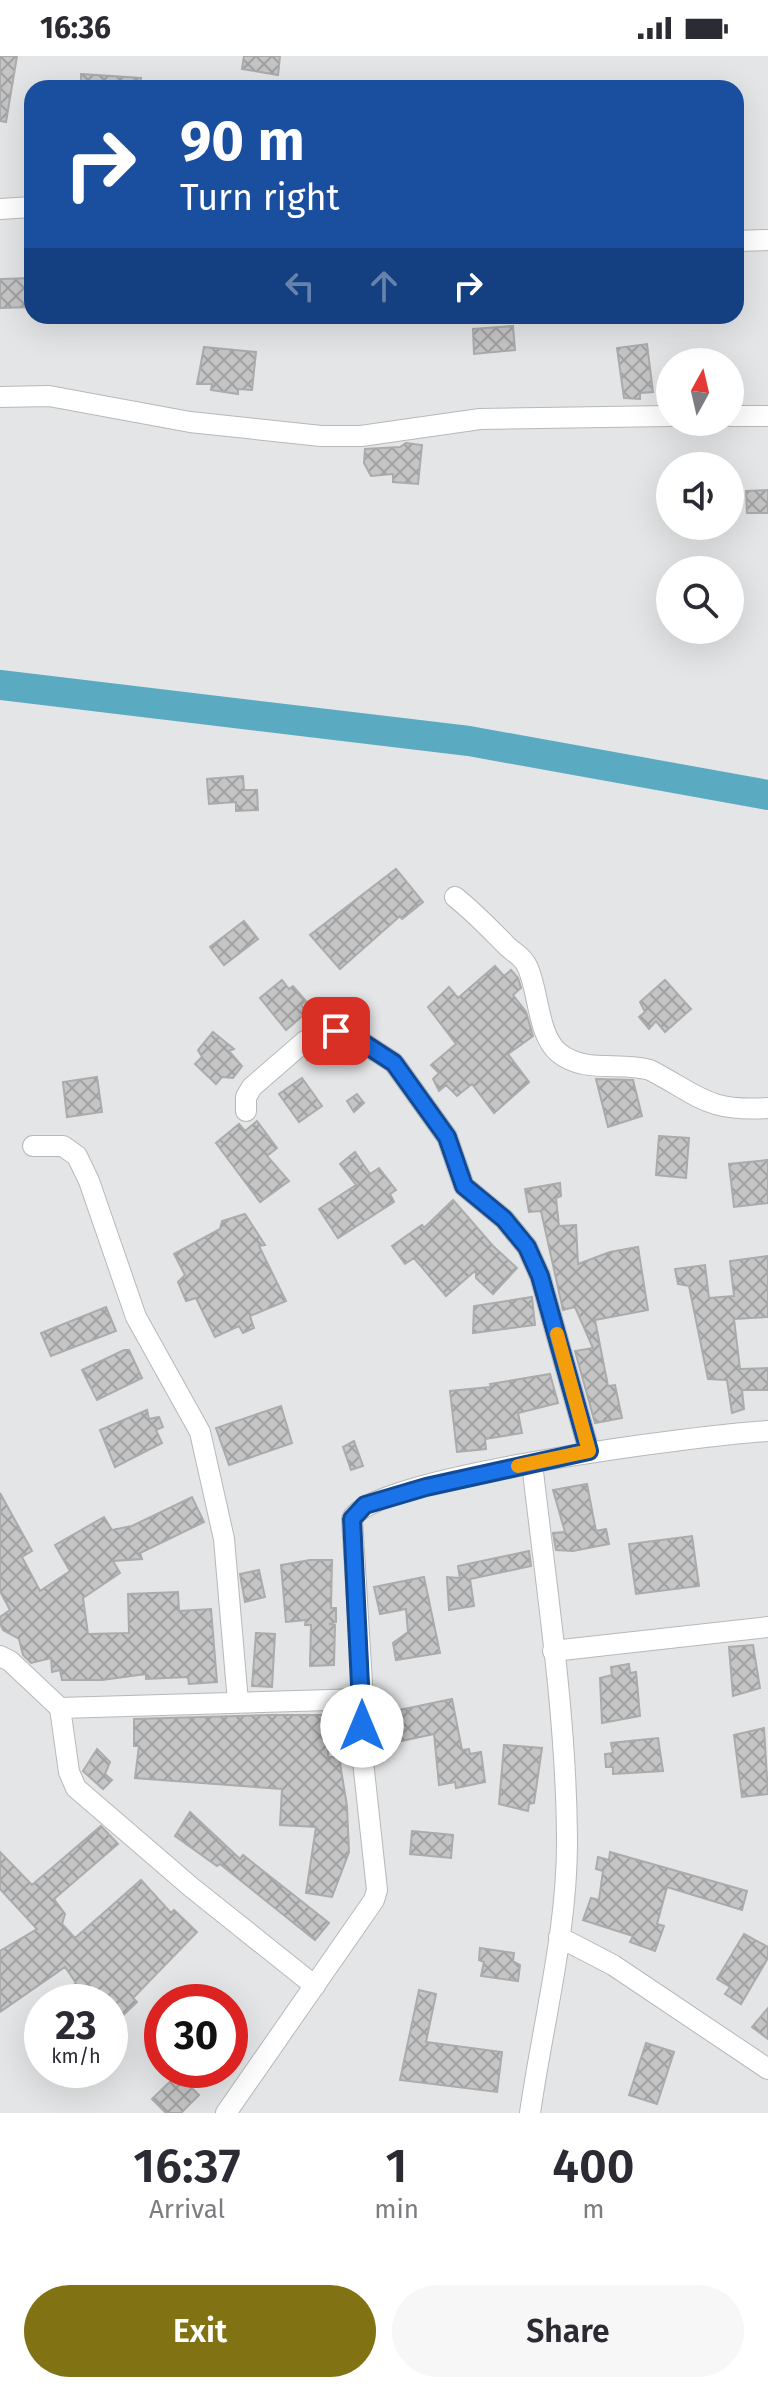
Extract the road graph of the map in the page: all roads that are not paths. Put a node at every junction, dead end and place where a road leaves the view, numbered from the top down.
1 (24, 208) edge
2 (0, 209) edge
3 (768, 240) edge
4 (744, 241) edge
5 (0, 397) edge
6 (656, 416) edge
7 (744, 416) edge
8 (768, 416) edge
9 (455, 897) dead end
10 (768, 1108) edge
11 (246, 1111) dead end
12 (33, 1146) dead end
13 (768, 1431) edge
14 (589, 1451) junction
15 (532, 1463) junction
16 (768, 1627) edge
17 (553, 1651) junction
18 (0, 1656) edge
19 (363, 1699) junction
20 (238, 1702) junction
21 (60, 1708) junction
22 (559, 1937) junction
23 (315, 1986) junction
24 (768, 2069) edge
25 (226, 2113) edge
26 (530, 2113) edge

1 - 2 street
3 - 4 street
5 - 6 street
7 - 8 street
9 - 10 street
11 - 14 street
12 - 20 street
13 - 14 street
14 - 15 street
15 - 17 street
15 - 19 street
16 - 17 street
17 - 22 street
18 - 21 street
19 - 20 street
19 - 23 street
20 - 21 street
21 - 23 street
22 - 24 street
22 - 26 street
23 - 25 street

